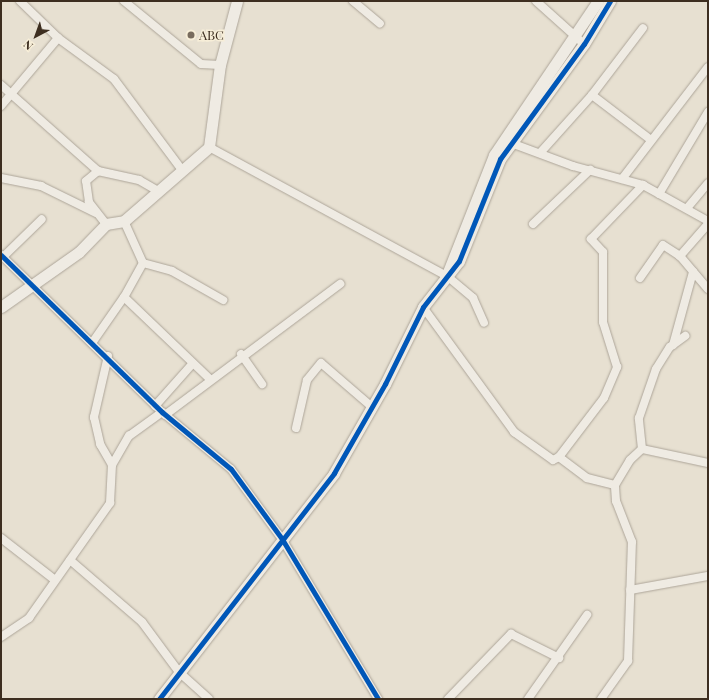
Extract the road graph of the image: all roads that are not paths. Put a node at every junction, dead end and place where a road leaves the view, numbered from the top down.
1 (20, 1) edge
2 (124, 1) edge
3 (536, 1) edge
4 (598, 1) edge
5 (610, 1) edge
6 (354, 2) edge
7 (236, 3) edge
8 (380, 24) dead end
9 (643, 28) dead end
10 (58, 38) junction
11 (581, 41) junction
12 (220, 65) junction
13 (708, 67) edge
14 (1, 85) edge
15 (11, 94) junction
16 (592, 95) junction
17 (1, 106) edge
18 (708, 112) edge
19 (651, 140) junction
20 (511, 142) junction
21 (209, 147) junction
22 (540, 153) junction
23 (98, 170) junction
24 (182, 170) junction
25 (590, 170) junction
26 (1, 178) edge
27 (622, 179) junction
28 (708, 183) edge
29 (643, 185) junction
30 (158, 191) junction
31 (659, 194) junction
32 (688, 207) junction
33 (99, 215) junction
34 (42, 219) dead end
35 (124, 221) junction
36 (708, 222) edge
37 (106, 224) junction
38 (533, 224) dead end
39 (2, 256) edge
40 (680, 256) junction
41 (143, 263) junction
42 (693, 272) junction
43 (446, 276) junction
44 (640, 278) dead end
45 (32, 282) junction
46 (340, 284) dead end
47 (708, 289) edge
48 (124, 297) junction
49 (223, 300) dead end
50 (1, 307) edge
51 (423, 307) junction
52 (484, 323) dead end
53 (685, 336) dead end
54 (92, 343) junction
55 (673, 345) junction
56 (241, 354) junction
57 (108, 356) junction
58 (193, 363) junction
59 (211, 380) junction
60 (262, 384) dead end
61 (155, 406) junction
62 (372, 407) junction
63 (163, 414) junction
64 (296, 428) dead end
65 (642, 449) junction
66 (560, 457) junction
67 (708, 462) edge
68 (112, 465) junction
69 (616, 485) junction
70 (1, 538) edge
71 (282, 538) junction
72 (70, 560) junction
73 (708, 576) edge
74 (55, 580) junction
75 (630, 590) junction
76 (587, 615) dead end
77 (1, 637) edge
78 (559, 658) junction
79 (179, 672) junction
80 (159, 699) edge
81 (209, 699) edge
82 (378, 699) edge
83 (448, 699) edge
84 (528, 699) edge
85 (601, 699) edge

1 - 10 street
2 - 12 street
3 - 11 street
4 - 11 street
5 - 11 street
6 - 8 street
7 - 12 street
9 - 16 street
10 - 15 street
10 - 24 street
11 - 20 street
11 - 43 street
12 - 21 street
13 - 19 street
14 - 15 street
15 - 17 street
15 - 23 street
16 - 19 street
16 - 22 street
18 - 31 street
19 - 27 street
20 - 22 street
20 - 43 street
21 - 24 street
21 - 43 street
22 - 25 street
23 - 30 street
23 - 33 street
24 - 30 street
25 - 27 street
25 - 38 street
26 - 33 street
27 - 29 street
28 - 32 street
29 - 31 street
29 - 66 street
30 - 35 street
31 - 32 street
32 - 36 street
33 - 37 street
34 - 39 street
35 - 37 street
35 - 41 street
36 - 40 street
37 - 45 street
39 - 45 street
40 - 42 street
40 - 44 street
41 - 48 street
41 - 49 street
42 - 47 street
42 - 55 street
43 - 51 street
43 - 52 street
45 - 50 street
45 - 54 street
46 - 56 street
48 - 54 street
48 - 58 street
51 - 62 street
51 - 66 street
53 - 55 street
54 - 57 street
55 - 65 street
56 - 59 street
56 - 60 street
57 - 61 street
57 - 68 street
58 - 59 street
58 - 61 street
59 - 63 street
61 - 63 street
62 - 64 street
62 - 71 street
63 - 68 street
63 - 71 street
65 - 67 street
65 - 69 street
66 - 69 street
68 - 72 street
69 - 75 street
70 - 74 street
71 - 79 street
71 - 82 street
72 - 74 street
72 - 79 street
73 - 75 street
74 - 77 street
75 - 85 street
76 - 78 street
78 - 83 street
78 - 84 street
79 - 80 street
79 - 81 street

